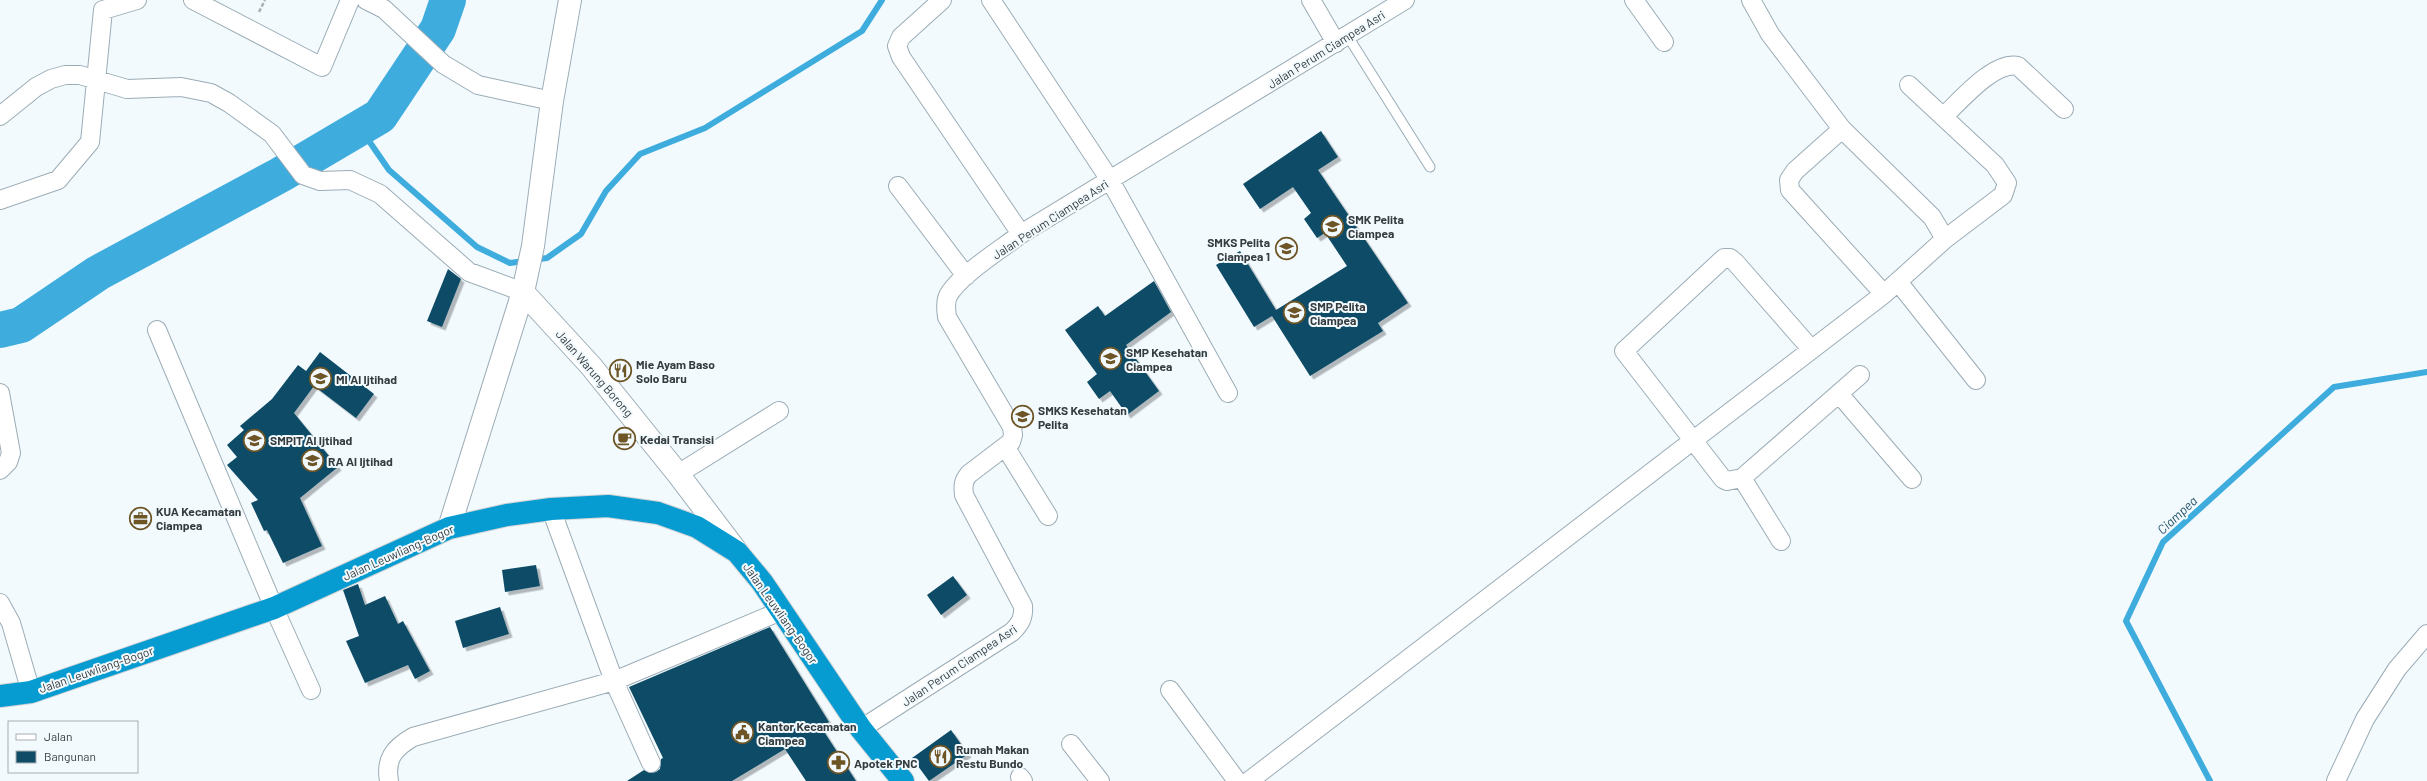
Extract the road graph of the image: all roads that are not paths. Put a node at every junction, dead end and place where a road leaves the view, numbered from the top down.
1 (137, 0) edge
2 (193, 0) edge
3 (350, 0) edge
4 (366, 0) edge
5 (570, 0) edge
6 (942, 0) edge
7 (991, 0) edge
8 (1311, 0) edge
9 (1405, 0) edge
10 (1634, 0) edge
11 (1751, 0) edge
12 (1341, 39) junction
13 (1664, 42) dead end
14 (98, 81) junction
15 (1908, 85) dead end
16 (552, 102) junction
17 (2064, 109) dead end
18 (0, 116) edge
19 (1944, 116) junction
20 (1842, 129) junction
21 (1430, 167) dead end
22 (1110, 180) junction
23 (898, 186) dead end
24 (0, 200) edge
25 (1022, 234) junction
26 (1945, 239) junction
27 (966, 276) junction
28 (1900, 283) junction
29 (522, 292) junction
30 (1884, 294) junction
31 (157, 330) dead end
32 (1811, 349) junction
33 (1860, 375) dead end
34 (1976, 380) dead end
35 (0, 393) edge
36 (1228, 393) dead end
37 (1840, 395) junction
38 (779, 411) dead end
39 (1693, 442) junction
40 (1006, 448) junction
41 (0, 470) edge
42 (678, 474) junction
43 (1742, 478) junction
44 (1912, 479) dead end
45 (552, 509) junction
46 (1048, 516) dead end
47 (449, 528) junction
48 (1781, 541) dead end
49 (737, 552) junction
50 (0, 603) edge
51 (274, 608) junction
52 (781, 611) junction
53 (2427, 634) edge
54 (614, 681) junction
55 (311, 690) dead end
56 (1170, 690) dead end
57 (31, 692) junction
58 (0, 696) edge
59 (861, 729) junction
60 (1071, 744) dead end
61 (651, 763) dead end
62 (389, 781) edge
63 (903, 781) edge
64 (1100, 781) edge
65 (1237, 781) edge
66 (1249, 781) edge
67 (2336, 781) edge

1 - 14 street
2 - 3 street
4 - 16 street
5 - 16 main road
6 - 25 street
7 - 22 street
8 - 12 street
9 - 12 street, Jalan Perum Ciampea Asri
10 - 13 street
11 - 20 street
12 - 21 lane
12 - 22 street, Jalan Perum Ciampea Asri
14 - 18 street
14 - 24 street
14 - 29 street
15 - 19 street
16 - 29 main road
17 - 19 street
19 - 26 street
20 - 26 street
20 - 30 street
22 - 25 street, Jalan Perum Ciampea Asri
22 - 36 street
23 - 27 street
25 - 27 street, Jalan Perum Ciampea Asri
26 - 28 street
27 - 40 street, Jalan Perum Ciampea Asri
28 - 30 street
28 - 34 street
29 - 42 main road, Jalan Warung Borong
29 - 47 main road
30 - 32 street
31 - 51 street
32 - 39 street
32 - 39 street
33 - 37 street
35 - 41 street
37 - 43 street
37 - 44 street
38 - 42 street
39 - 43 street
39 - 66 street
40 - 46 street
40 - 59 street, Jalan Perum Ciampea Asri
42 - 49 main road, Jalan Warung Borong
43 - 48 street
45 - 47 highway, Jalan Leuwliang-Bogor
45 - 49 highway, Jalan Leuwliang-Bogor
45 - 54 street
47 - 51 highway, Jalan Leuwliang-Bogor
49 - 52 highway, Jalan Leuwliang-Bogor
50 - 57 street
51 - 55 street
51 - 57 highway, Jalan Leuwliang-Bogor
52 - 54 street
52 - 59 highway, Jalan Leuwliang-Bogor
53 - 67 street
54 - 61 street
54 - 62 street
56 - 65 street
57 - 58 highway, Jalan Leuwliang-Bogor
59 - 63 highway, Jalan Leuwliang-Bogor
60 - 64 street

